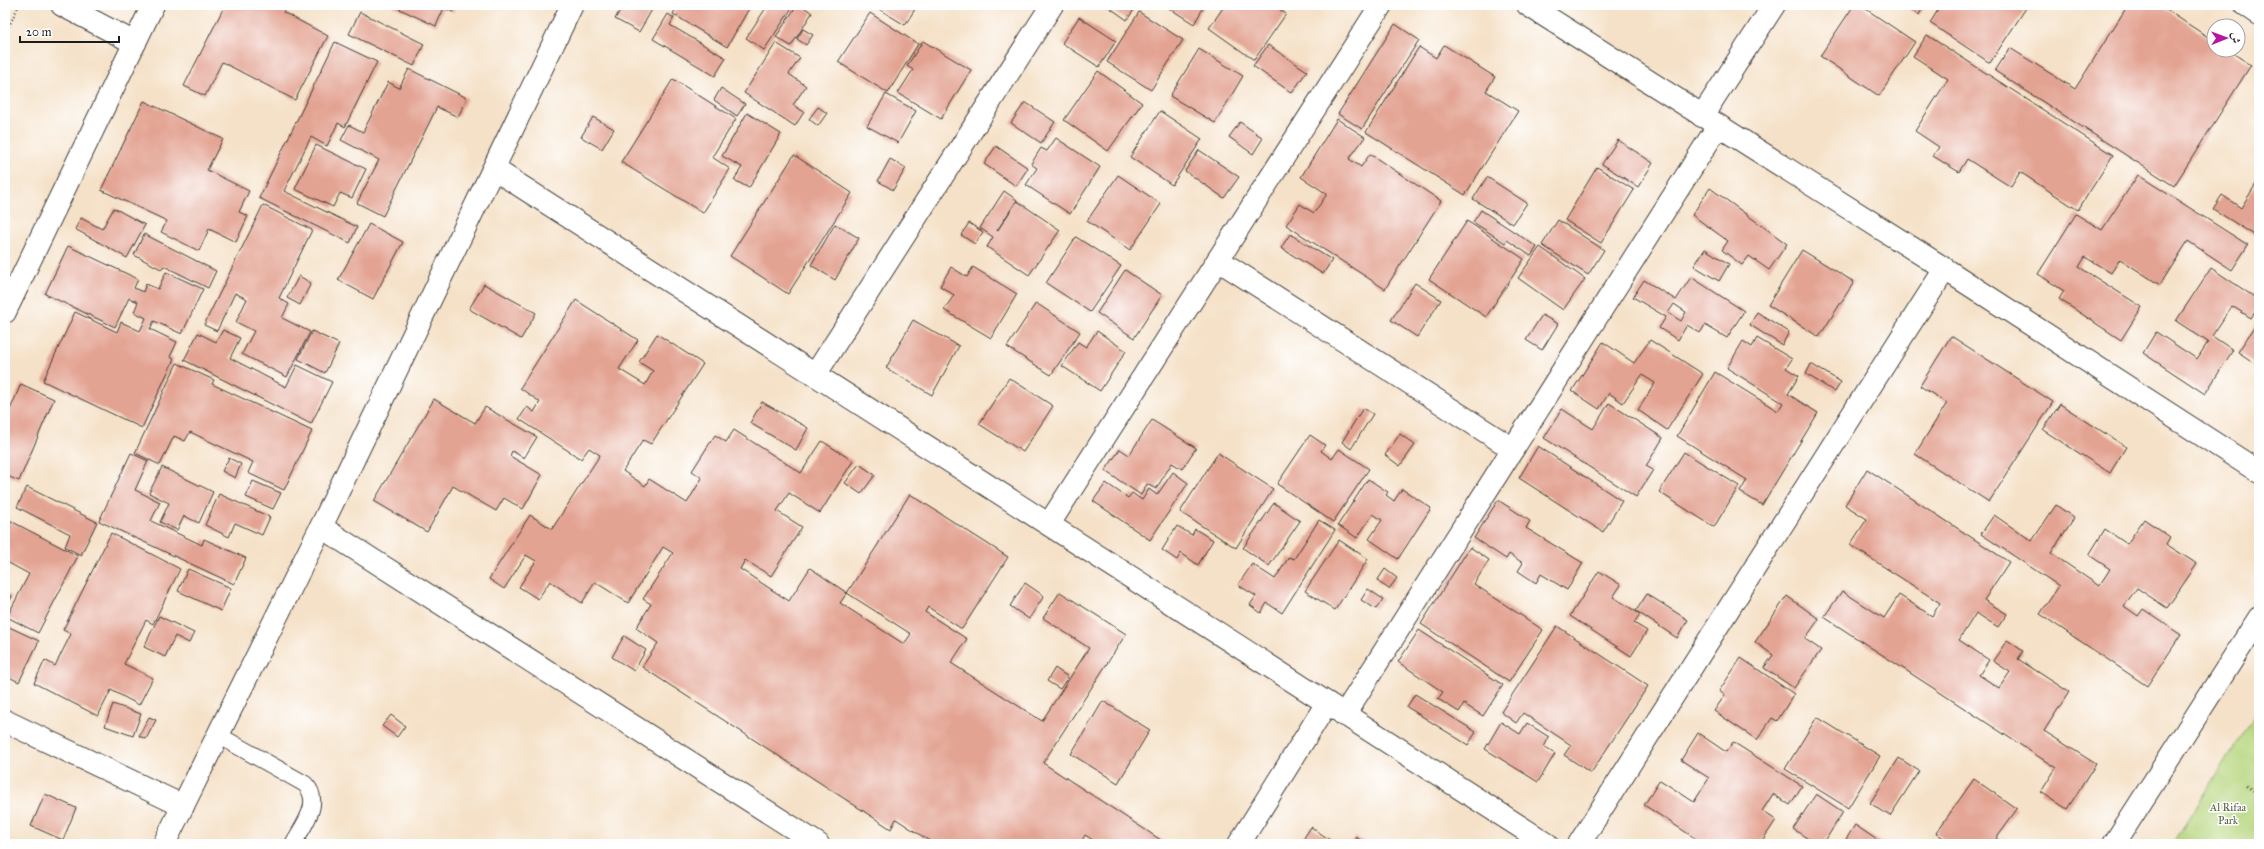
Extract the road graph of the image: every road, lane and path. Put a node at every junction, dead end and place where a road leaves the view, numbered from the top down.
1 (18, 5) edge
2 (62, 5) edge
3 (153, 5) edge
4 (572, 5) edge
5 (1052, 5) edge
6 (1381, 5) edge
7 (1528, 5) edge
8 (1774, 5) edge
9 (2246, 5) edge
10 (2259, 14) edge
11 (5, 34) edge
12 (135, 43) junction
13 (1710, 121) junction
14 (494, 169) junction
15 (1218, 260) junction
16 (1945, 269) junction
17 (5, 312) edge
18 (815, 374) junction
19 (1513, 449) junction
20 (2259, 472) edge
21 (1049, 524) junction
22 (321, 527) junction
23 (2259, 618) edge
24 (1335, 709) junction
25 (5, 721) edge
26 (218, 735) junction
27 (2246, 786) dead end
28 (2259, 794) edge
29 (183, 806) junction
30 (164, 844) edge
31 (293, 844) edge
32 (818, 844) edge
33 (1239, 844) edge
34 (1546, 844) edge
35 (1579, 844) edge
36 (2114, 844) edge

1 - 11 path
2 - 12 street
3 - 12 street
4 - 14 street
5 - 18 street
6 - 15 street
7 - 13 street
8 - 13 street
9 - 10 street
12 - 17 street
13 - 16 street
13 - 19 street
14 - 18 street
14 - 22 street
15 - 19 street
15 - 21 street
16 - 20 street
16 - 35 street
18 - 21 street
19 - 24 street
21 - 24 street
22 - 26 street
22 - 32 street
23 - 36 street
24 - 33 street
24 - 34 street
25 - 29 street
26 - 29 street
26 - 31 lane
27 - 28 path
29 - 30 street

